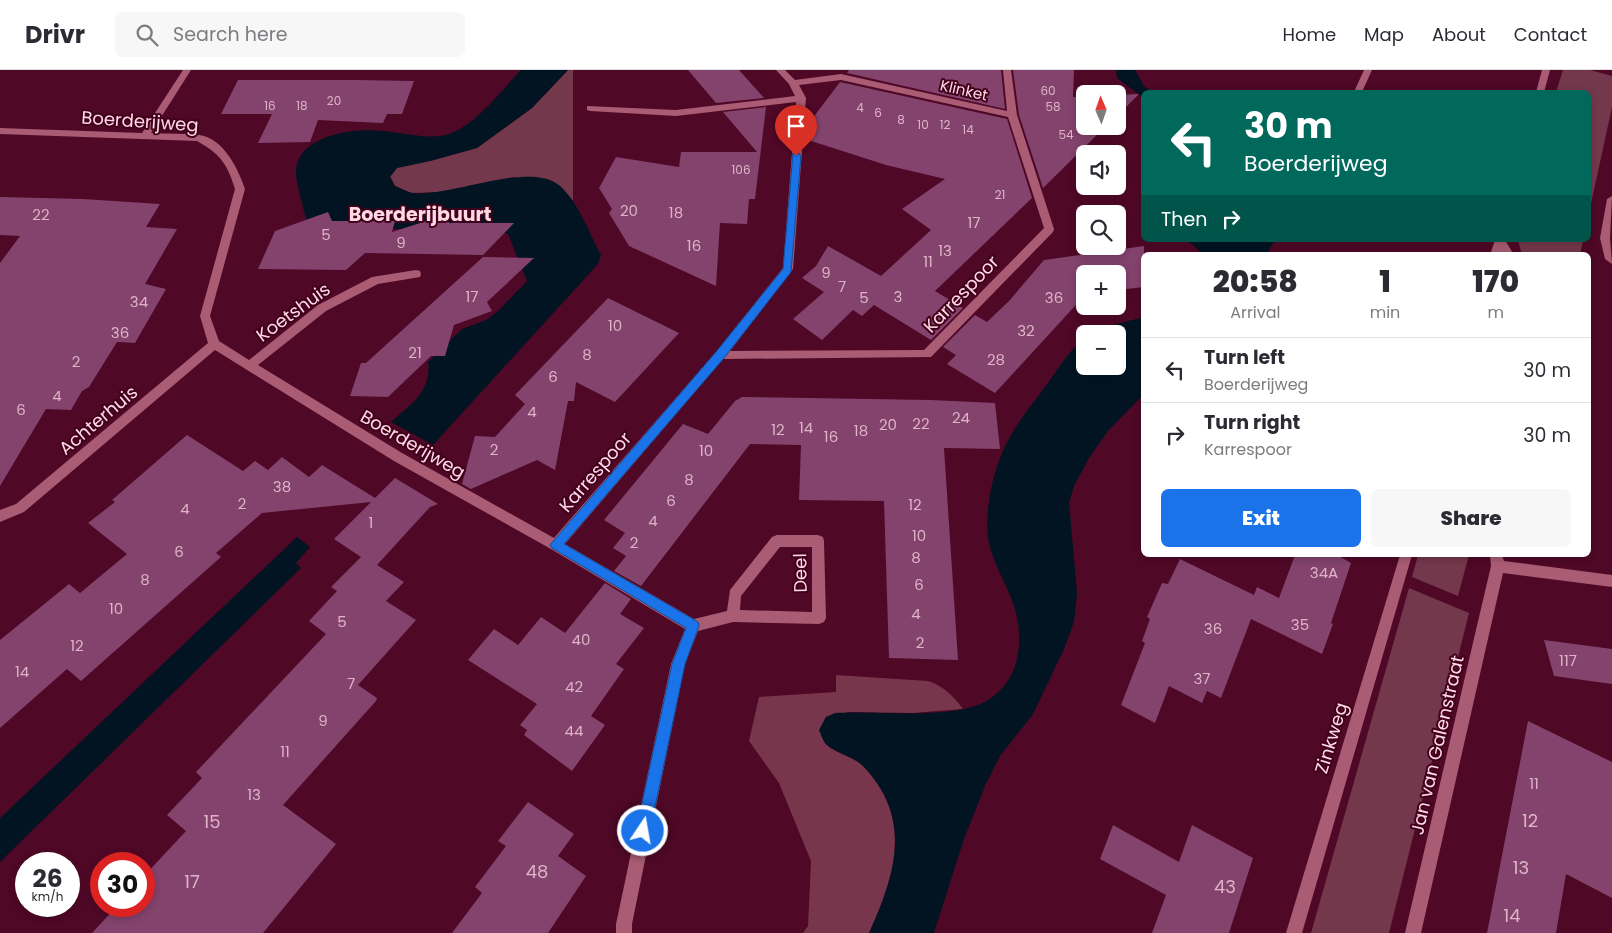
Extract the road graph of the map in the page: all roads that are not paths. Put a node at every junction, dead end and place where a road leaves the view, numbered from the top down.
1 (187, 70) edge
2 (780, 70) edge
3 (1007, 70) edge
4 (1368, 70) edge
5 (1546, 70) edge
6 (793, 84) junction
7 (1359, 90) edge
8 (1541, 90) edge
9 (801, 98) junction
10 (590, 108) dead end
11 (1012, 115) junction
12 (0, 131) edge
13 (144, 137) junction
14 (1612, 199) edge
15 (1612, 260) edge
16 (416, 274) dead end
17 (214, 344) junction
18 (720, 355) junction
19 (250, 365) junction
20 (0, 516) edge
21 (556, 545) junction
22 (1405, 557) edge
23 (1497, 561) edge
24 (1612, 581) edge
25 (733, 616) junction
26 (693, 626) junction
27 (624, 933) edge
28 (1294, 933) edge
29 (1413, 933) edge

1 - 13 street
2 - 6 street
3 - 11 street, Karrespoor
4 - 7 street
5 - 8 street
6 - 9 street
6 - 11 street, Klinket
9 - 10 street
9 - 18 street, Karrespoor
11 - 18 street, Karrespoor
12 - 13 street, Boerderijweg
13 - 17 street, Boerderijweg
14 - 15 street
16 - 19 street, Koetshuis
17 - 19 street, Boerderijweg
17 - 20 street, Achterhuis
18 - 21 street, Karrespoor
19 - 21 street, Boerderijweg
21 - 26 street, Boerderijweg
22 - 28 street, Zinkweg
23 - 24 street
23 - 29 street, Jan van Galenstraat
25 - 25 street, Deel
25 - 26 street, Deel
26 - 27 street

